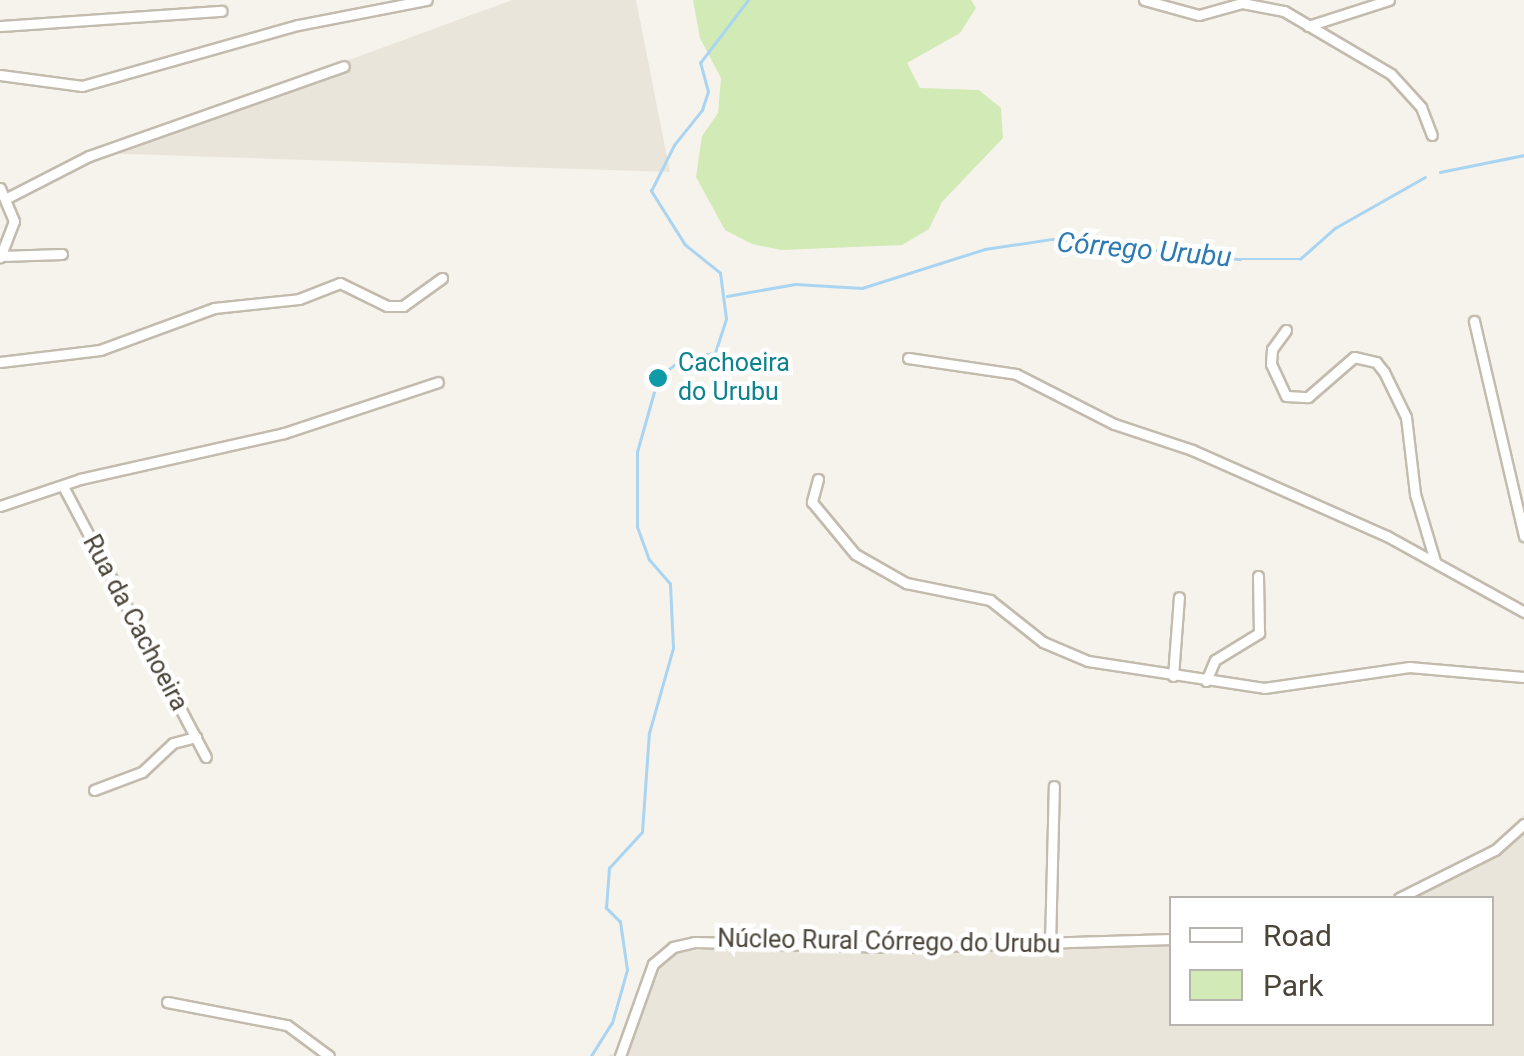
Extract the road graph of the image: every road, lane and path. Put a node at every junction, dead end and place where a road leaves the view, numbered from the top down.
1 (427, 0) edge
2 (1144, 0) edge
3 (1389, 0) edge
4 (221, 11) dead end
5 (0, 26) edge
6 (1308, 26) junction
7 (344, 66) dead end
8 (0, 75) edge
9 (1432, 136) dead end
10 (0, 188) edge
11 (7, 198) junction
12 (62, 254) dead end
13 (1, 256) edge
14 (442, 278) dead end
15 (1474, 321) dead end
16 (1286, 330) dead end
17 (908, 358) dead end
18 (0, 362) edge
19 (438, 382) dead end
20 (818, 479) dead end
21 (64, 488) junction
22 (0, 506) edge
23 (1524, 536) edge
24 (1435, 562) junction
25 (1258, 576) dead end
26 (1180, 597) dead end
27 (1524, 612) edge
28 (1173, 676) junction
29 (1524, 677) edge
30 (1206, 681) junction
31 (196, 737) junction
32 (206, 757) dead end
33 (1054, 786) dead end
34 (94, 790) dead end
35 (1524, 826) edge
36 (1403, 896) edge
37 (1169, 938) edge
38 (1050, 944) junction
39 (167, 1002) dead end
40 (329, 1056) edge
41 (620, 1056) edge

1 - 8 street
2 - 6 street
3 - 6 street
4 - 5 street
6 - 9 street
7 - 11 street
10 - 11 street
11 - 13 street
12 - 13 street
14 - 18 street
15 - 23 street
16 - 24 street
17 - 24 street
19 - 21 street
20 - 28 street
21 - 22 street
21 - 31 street, Rua da Cachoeira
24 - 27 street
25 - 30 street
26 - 28 street
28 - 30 street
29 - 30 street
31 - 32 street, Rua da Cachoeira
31 - 34 street
33 - 38 street
35 - 36 street
37 - 38 street, Núcleo Rural Córrego do Urubu
38 - 41 street, Núcleo Rural Córrego do Urubu
39 - 40 street

